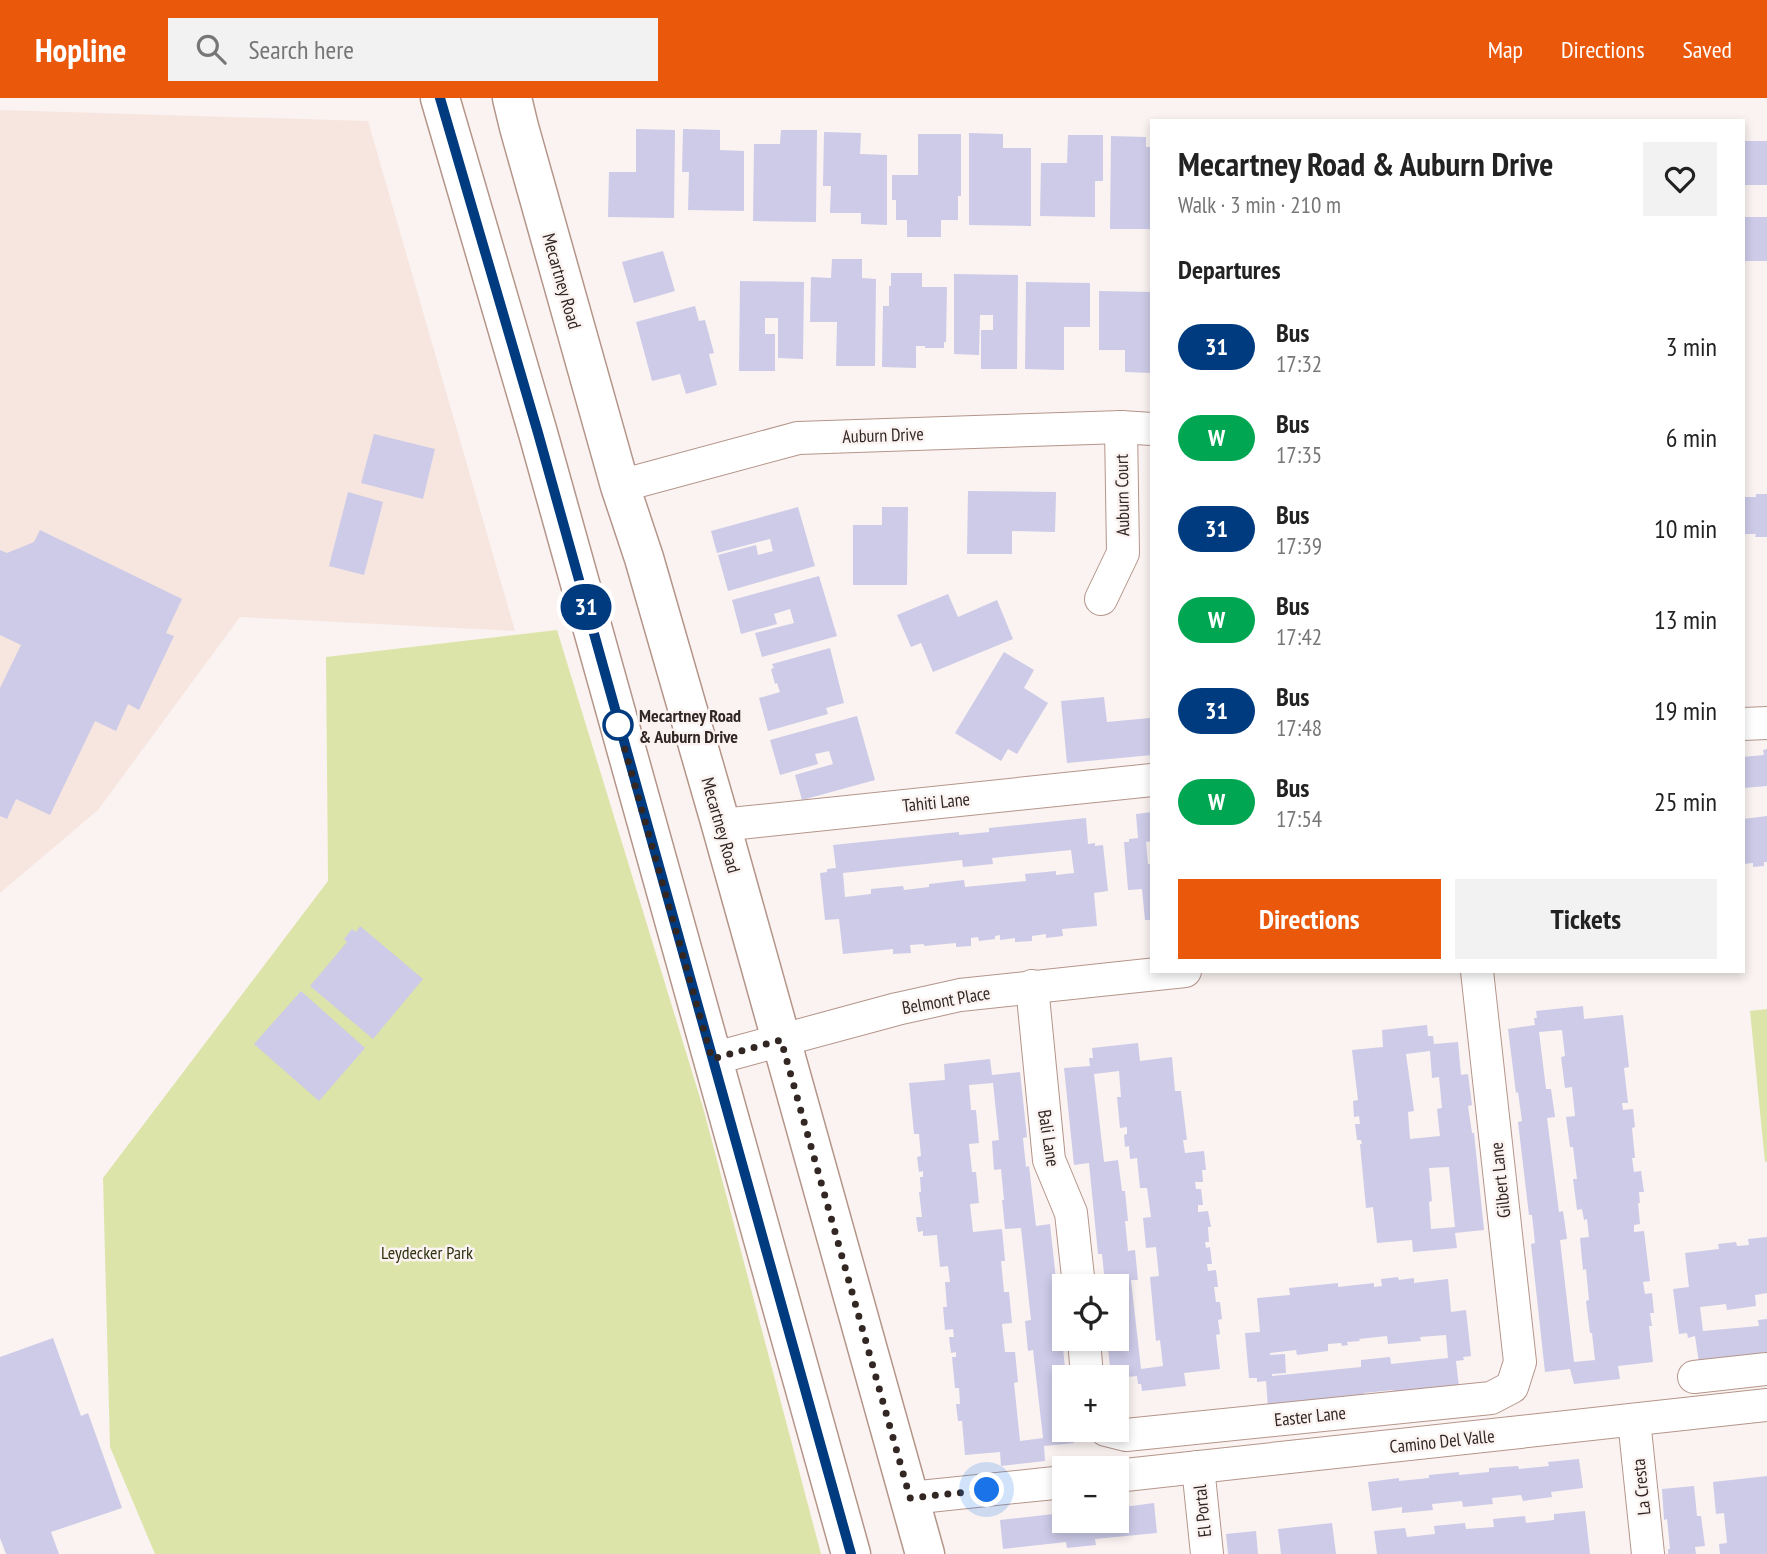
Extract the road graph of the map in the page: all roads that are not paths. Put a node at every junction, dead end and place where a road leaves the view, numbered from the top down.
1 (440, 98) edge
2 (512, 98) edge
3 (1136, 428) edge
4 (620, 486) junction
5 (1101, 599) dead end
6 (1767, 723) edge
7 (1745, 724) edge
8 (1150, 780) edge
9 (721, 825) junction
10 (1165, 973) edge
11 (1477, 973) edge
12 (1032, 986) junction
13 (781, 1040) junction
14 (712, 1059) junction
15 (1078, 1274) edge
16 (1767, 1369) edge
17 (1694, 1377) dead end
18 (1512, 1387) joint
19 (1767, 1405) edge
20 (1634, 1420) junction
21 (1129, 1435) edge
22 (1198, 1467) junction
23 (1129, 1475) edge
24 (1052, 1483) edge
25 (910, 1498) junction
26 (851, 1554) edge
27 (925, 1554) edge
28 (1207, 1554) edge
29 (1648, 1554) edge

1 - 14 main road
2 - 4 main road, Mecartney Road
3 - 4 street, Auburn Drive
3 - 5 street, Auburn Court
4 - 9 main road, Mecartney Road
6 - 7 street
8 - 9 street, Tahiti Lane
9 - 13 main road, Mecartney Road
10 - 12 street, Belmont Place
11 - 18 street, Gilbert Lane
12 - 13 street, Belmont Place
12 - 15 street, Bali Lane
13 - 14 street, Belmont Place
13 - 25 main road, Mecartney Road
14 - 26 main road
16 - 17 street
18 - 21 street, Easter Lane
19 - 20 street, Camino Del Valle
20 - 22 street, Camino Del Valle
20 - 29 street, La Cresta
22 - 23 street, Camino Del Valle
22 - 28 street, El Portal
24 - 25 street
25 - 27 main road, Mecartney Road

